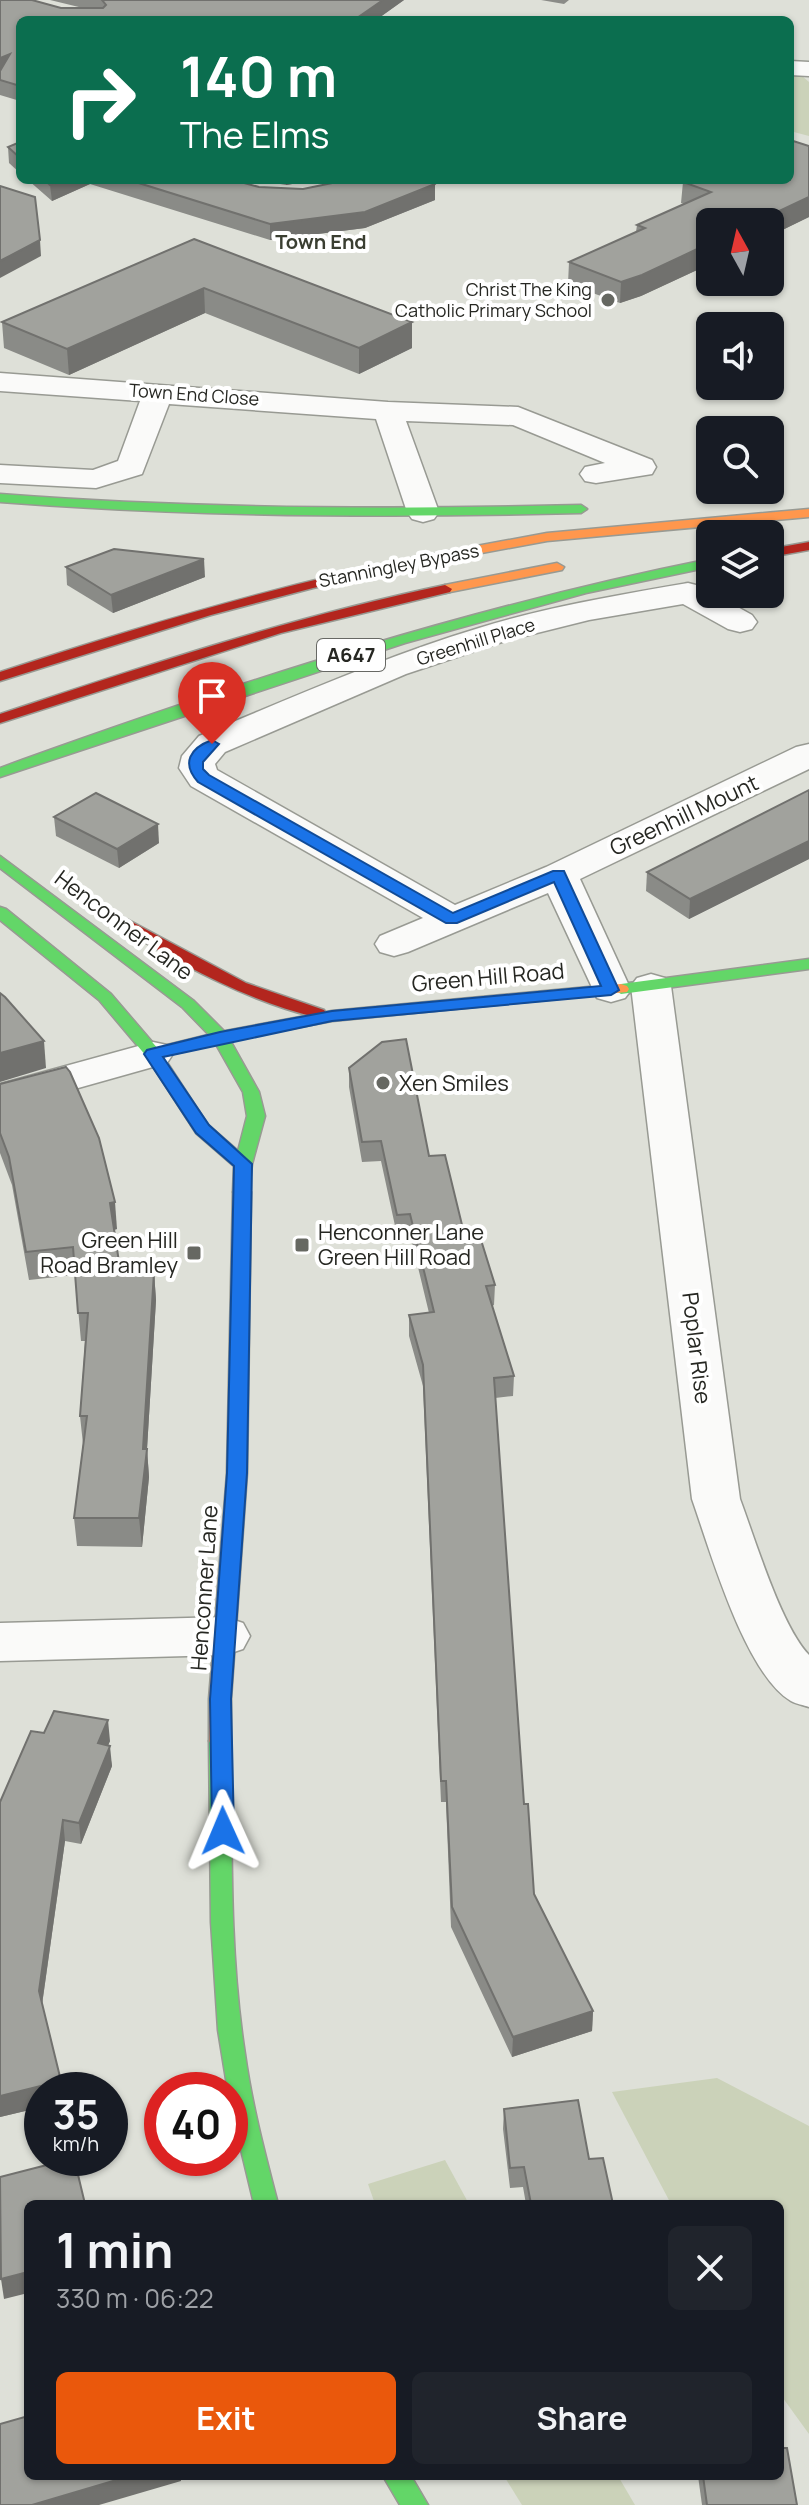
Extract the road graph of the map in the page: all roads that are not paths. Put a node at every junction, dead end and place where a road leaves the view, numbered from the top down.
1 (0, 382) edge
2 (158, 393) junction
3 (388, 411) junction
4 (0, 474) edge
5 (596, 474) dead end
6 (0, 498) edge
7 (670, 507) dead end
8 (596, 508) dead end
9 (809, 511) edge
10 (423, 512) junction
11 (809, 538) edge
12 (784, 540) edge
13 (809, 546) edge
14 (696, 548) edge
15 (684, 549) dead end
16 (784, 550) edge
17 (569, 566) dead end
18 (696, 566) edge
19 (740, 622) dead end
20 (0, 677) edge
21 (0, 719) edge
22 (809, 755) edge
23 (0, 773) edge
24 (8, 866) edge
25 (559, 875) junction
26 (82, 897) dead end
27 (0, 912) edge
28 (106, 912) dead end
29 (452, 919) junction
30 (394, 944) dead end
31 (809, 964) edge
32 (631, 988) junction
33 (332, 1016) junction
34 (220, 1037) junction
35 (153, 1054) junction
36 (0, 1097) edge
37 (243, 1164) junction
38 (225, 1636) junction
39 (0, 1642) edge
40 (809, 1687) edge
41 (265, 2200) edge
42 (399, 2480) edge
43 (415, 2505) edge

1 - 2 street, Town End Close
2 - 3 street, Town End Close
2 - 4 street
3 - 5 street, Town End Close
3 - 10 street
6 - 10 main road
7 - 9 main road
8 - 10 main road
9 - 20 main road, Stanningley Bypass
11 - 12 main road
13 - 16 main road
14 - 15 main road
17 - 21 main road, Stanningley Bypass / A647
18 - 23 main road, A647
19 - 29 street, Greenhill Place
22 - 25 street, Greenhill Mount
24 - 26 main road
24 - 34 main road, Henconner Lane
25 - 29 street, Greenhill Mount
25 - 32 street
27 - 35 main road
28 - 33 main road
29 - 30 street, Greenhill Mount
31 - 32 main road, Green Hill Road
32 - 33 main road, Green Hill Road
32 - 40 street, Poplar Rise
33 - 34 main road, Green Hill Road
34 - 35 main road, Green Hill Road
34 - 37 main road, Henconner Lane
35 - 36 street
35 - 37 main road
37 - 38 main road, Henconner Lane
38 - 39 street
38 - 41 main road, Henconner Lane
42 - 43 main road

